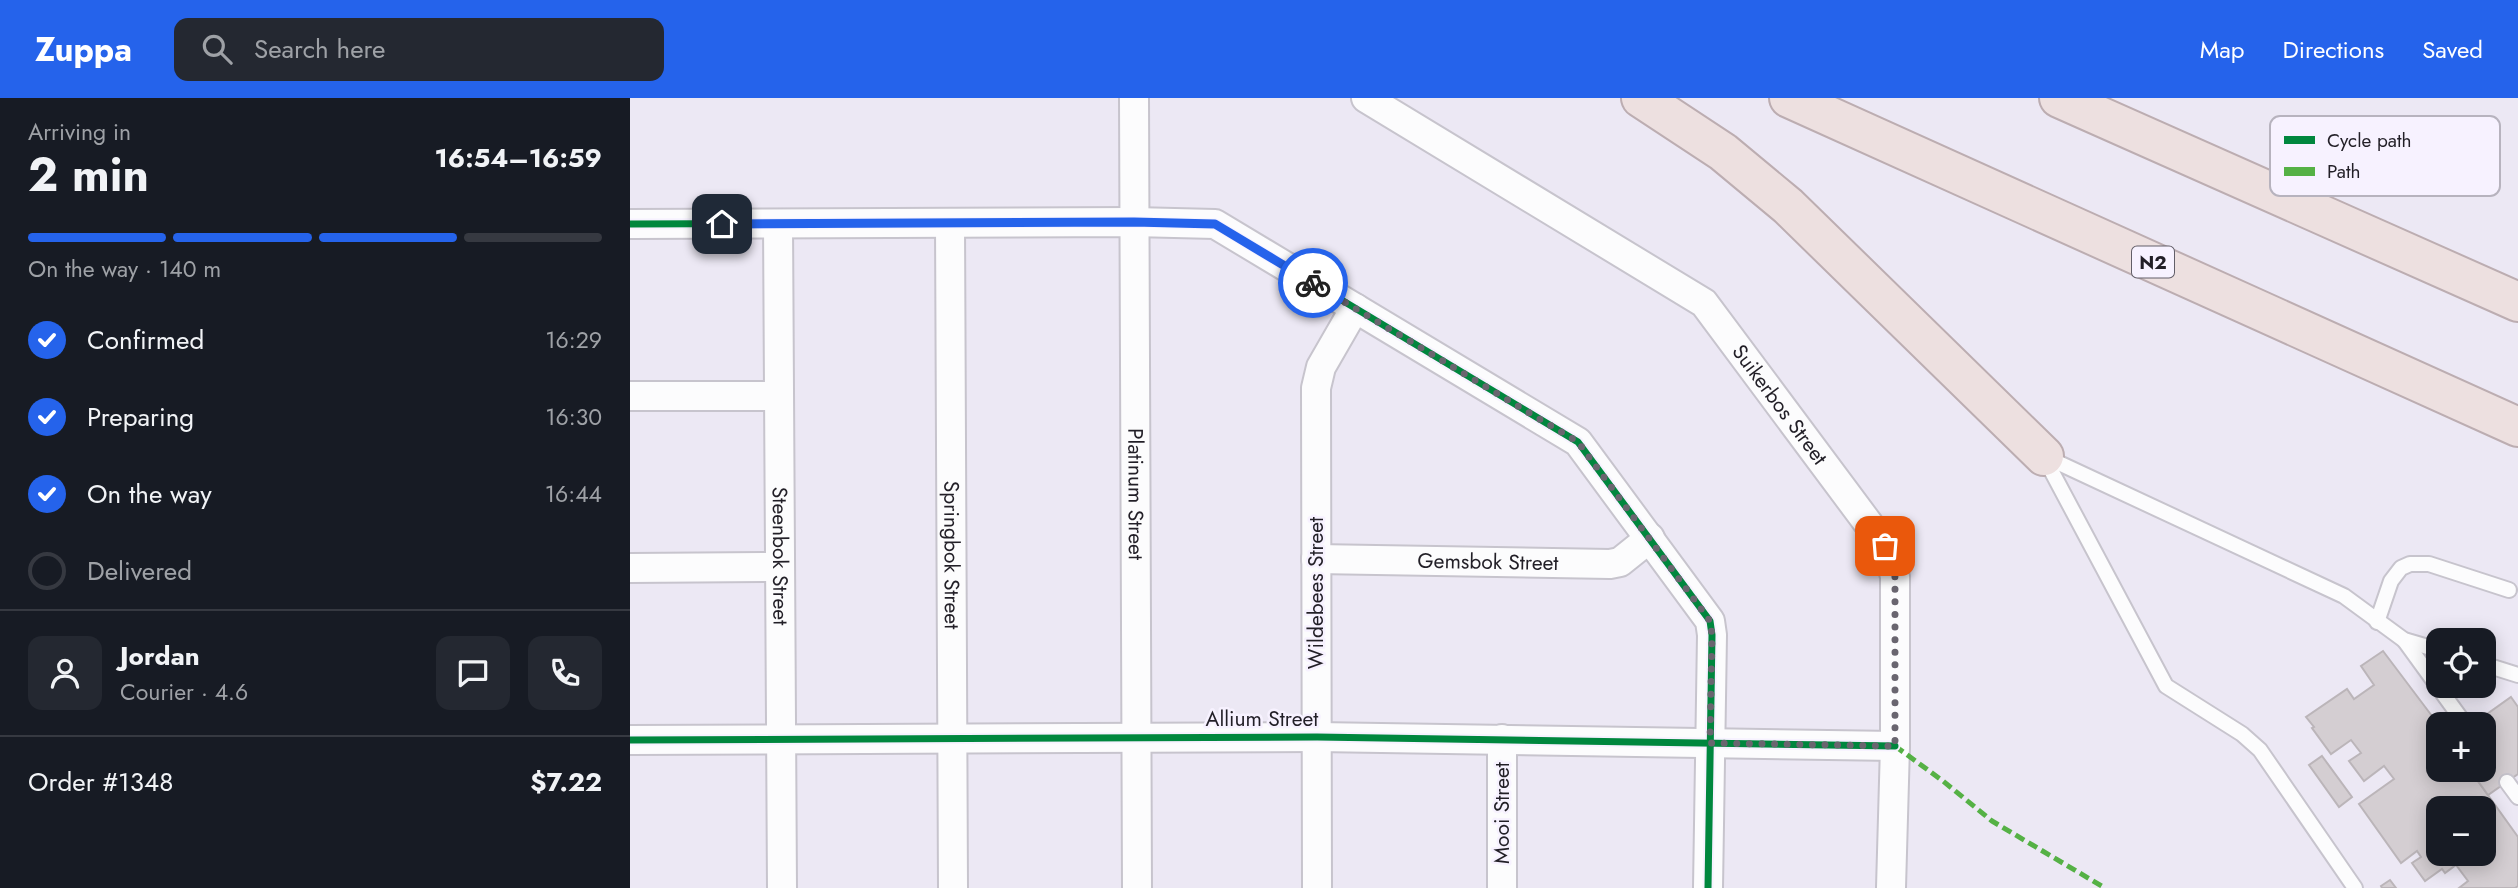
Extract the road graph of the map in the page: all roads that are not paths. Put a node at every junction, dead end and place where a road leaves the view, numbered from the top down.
1 (1134, 98) edge
2 (1366, 98) edge
3 (1641, 98) edge
4 (1788, 98) edge
5 (2059, 98) edge
6 (2270, 192) edge
7 (2280, 196) edge
8 (1134, 222) junction
9 (778, 223) junction
10 (950, 223) junction
11 (630, 224) edge
12 (2518, 302) edge
13 (1355, 308) junction
14 (630, 396) edge
15 (779, 396) junction
16 (2518, 427) edge
17 (2044, 456) junction
18 (1650, 538) junction
19 (1316, 559) junction
20 (780, 567) junction
21 (630, 568) edge
22 (2509, 590) dead end
23 (2377, 622) junction
24 (2404, 640) junction
25 (2426, 646) edge
26 (2496, 668) edge
27 (2518, 675) edge
28 (2456, 712) edge
29 (1137, 737) junction
30 (1317, 737) junction
31 (952, 738) junction
32 (781, 739) junction
33 (1502, 739) junction
34 (630, 740) edge
35 (1710, 743) junction
36 (1895, 746) junction
37 (2507, 782) dead end
38 (2518, 797) edge
39 (782, 888) edge
40 (953, 888) edge
41 (1137, 888) edge
42 (1317, 888) edge
43 (1502, 888) edge
44 (1708, 888) edge
45 (1891, 888) edge
46 (2355, 888) edge

1 - 8 street, Platinum Street
2 - 36 street, Suikerbos Street
3 - 17 highway
4 - 16 highway, N2
5 - 6 highway
7 - 12 highway
8 - 10 street
8 - 13 street
8 - 29 street, Platinum Street
9 - 10 street
9 - 11 street
9 - 15 street, Steenbok Street
10 - 31 street, Springbok Street
13 - 18 street
13 - 19 street, Wildebees Street
14 - 15 street
15 - 20 street, Steenbok Street
17 - 23 lane
17 - 46 lane
18 - 19 street, Gemsbok Street
18 - 35 street
19 - 30 street, Wildebees Street
20 - 21 street
20 - 32 street, Steenbok Street
22 - 23 lane
23 - 24 lane
24 - 25 lane
24 - 28 lane
26 - 27 lane
29 - 30 street, Allium Street
29 - 31 street, Allium Street
29 - 41 street, Platinum Street
30 - 33 street, Allium Street
30 - 42 street, Wildebees Street
31 - 32 street, Allium Street
31 - 40 street, Springbok Street
32 - 34 street, Allium Street
32 - 39 street, Steenbok Street
33 - 35 street, Allium Street
33 - 43 street, Mooi Street
35 - 36 street, Allium Street
35 - 44 street
36 - 45 street, Suikerbos Street
37 - 38 lane

